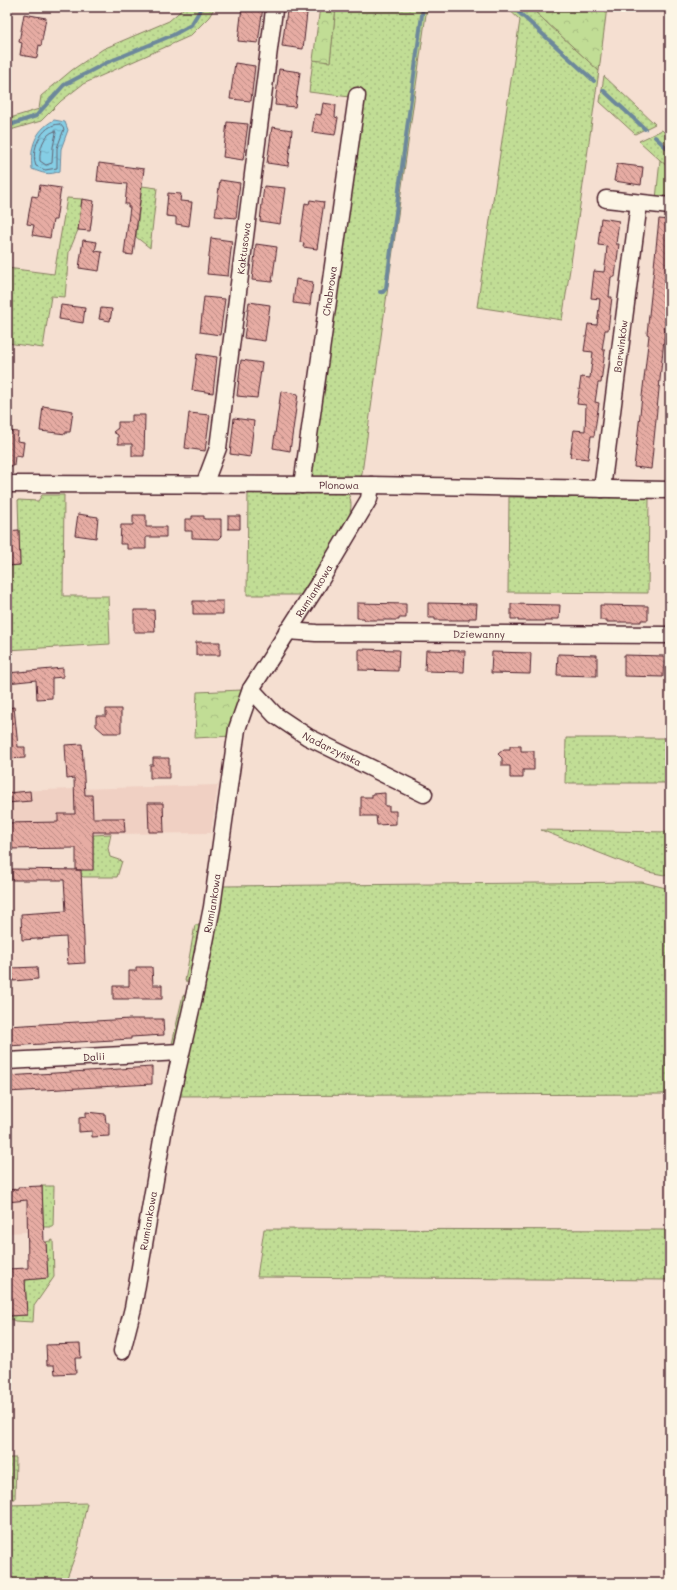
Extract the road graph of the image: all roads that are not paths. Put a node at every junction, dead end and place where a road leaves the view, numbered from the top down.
1 (274, 10) dead end
2 (357, 96) dead end
3 (606, 199) dead end
4 (639, 203) junction
5 (670, 206) edge
6 (7, 484) edge
7 (204, 485) junction
8 (302, 485) junction
9 (371, 485) junction
10 (602, 490) junction
11 (670, 490) edge
12 (287, 631) junction
13 (670, 635) edge
14 (251, 689) junction
15 (424, 794) dead end
16 (181, 1052) junction
17 (7, 1060) edge
18 (122, 1351) dead end

1 - 7 street, Kaktusowa
2 - 8 street, Chabrowa
3 - 4 street
4 - 5 street
4 - 10 street, Barwinków
6 - 7 street, Plonowa
7 - 8 street, Plonowa
8 - 9 street, Plonowa
9 - 10 street, Plonowa
9 - 12 street, Rumiankowa
10 - 11 street, Plonowa
12 - 13 street, Dziewanny
12 - 14 street, Rumiankowa
14 - 15 street, Nadarzyńska
14 - 16 street, Rumiankowa
16 - 17 street, Dalii
16 - 18 street, Rumiankowa

